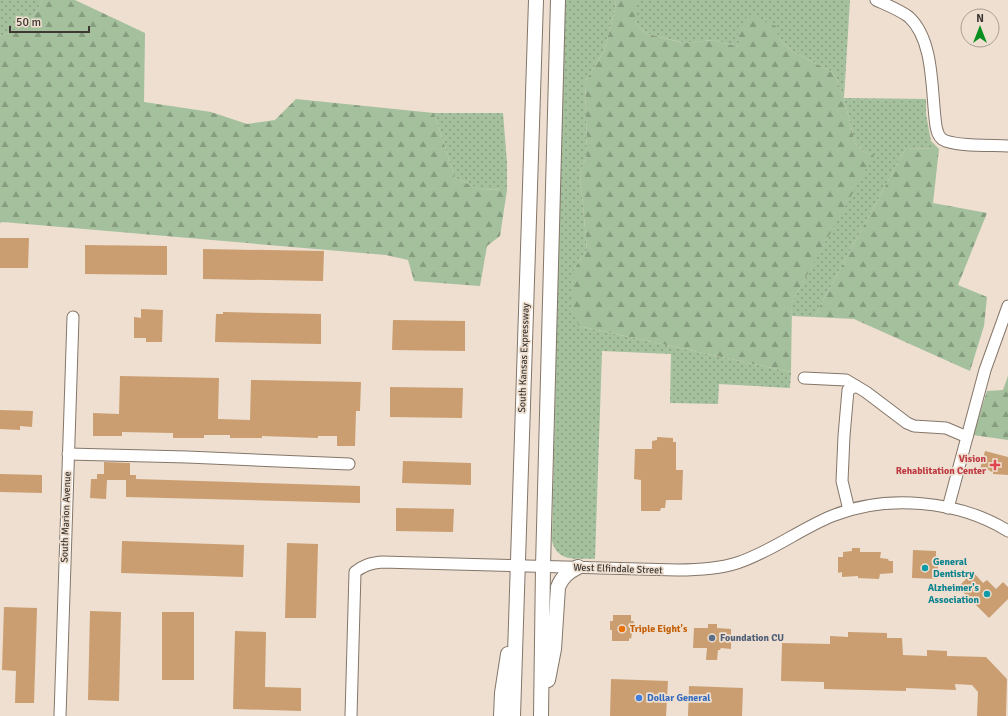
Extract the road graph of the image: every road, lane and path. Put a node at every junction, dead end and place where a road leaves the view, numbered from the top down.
1 (536, 0) edge
2 (558, 0) edge
3 (876, 0) edge
4 (1008, 146) edge
5 (1008, 306) edge
6 (73, 317) dead end
7 (804, 378) dead end
8 (856, 386) junction
9 (967, 437) junction
10 (68, 454) junction
11 (350, 464) dead end
12 (948, 508) junction
13 (849, 510) junction
14 (1008, 531) edge
15 (518, 565) junction
16 (543, 566) junction
17 (578, 567) junction
18 (516, 615) junction
19 (541, 713) edge
20 (60, 716) edge
21 (351, 716) edge
22 (501, 716) edge
23 (513, 716) edge

1 - 15 main road, South Kansas Expressway
2 - 16 main road
3 - 4 street
5 - 9 street
6 - 10 street, South Marion Avenue
7 - 8 street
8 - 9 street
8 - 13 street
9 - 12 street
10 - 11 street
10 - 20 street, South Marion Avenue
12 - 13 street, West Elfindale Street
12 - 14 street, West Elfindale Street
13 - 17 street, West Elfindale Street
15 - 16 street, West Elfindale Street
15 - 18 main road, South Kansas Expressway
15 - 21 street, West Elfindale Street
16 - 17 street, West Elfindale Street
16 - 19 main road
17 - 19 main road
18 - 22 main road
18 - 23 main road, South Kansas Expressway

